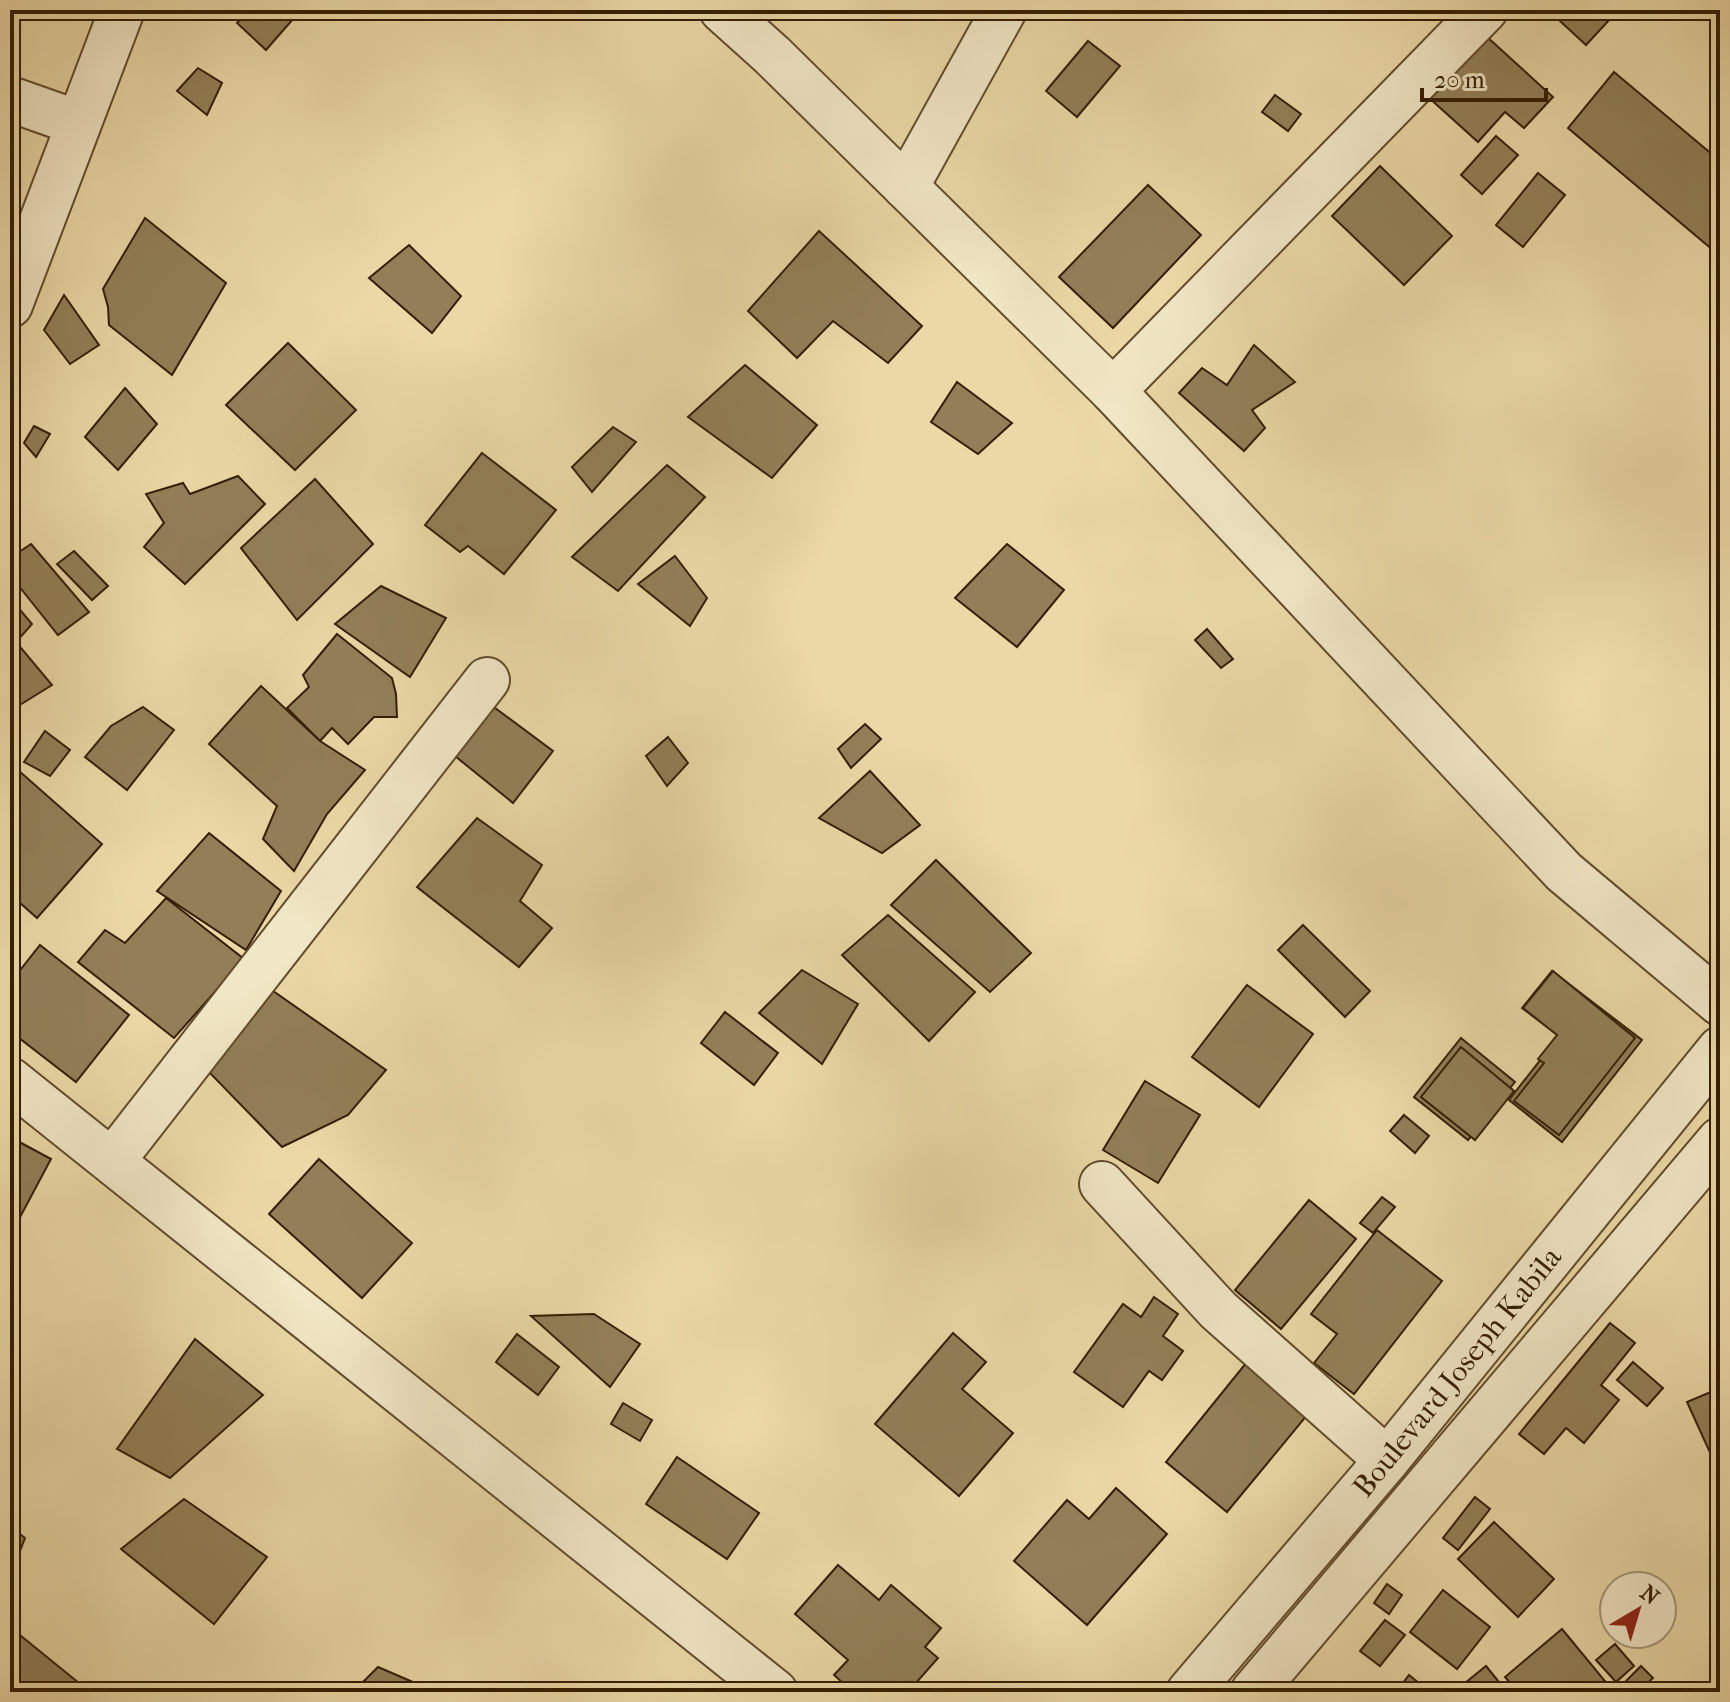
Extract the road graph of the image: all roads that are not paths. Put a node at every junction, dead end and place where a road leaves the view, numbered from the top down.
1 (122, 10) edge
2 (722, 10) edge
3 (1004, 10) edge
4 (1485, 10) edge
5 (10, 99) edge
6 (78, 123) junction
7 (906, 187) junction
8 (10, 305) edge
9 (1113, 391) junction
10 (487, 680) dead end
11 (1720, 1003) edge
12 (1720, 1049) edge
13 (10, 1080) edge
14 (1720, 1140) edge
15 (113, 1160) junction
16 (1102, 1184) dead end
17 (1387, 1460) junction
18 (775, 1692) edge
19 (1189, 1692) edge
20 (1253, 1692) edge

1 - 6 street
2 - 7 street
3 - 7 street
4 - 9 street
5 - 6 street
6 - 8 street
7 - 9 street
9 - 11 street
10 - 15 street
12 - 17 street, Boulevard Joseph Kabila
13 - 15 street
14 - 20 street, Boulevard Joseph Kabila
15 - 18 street
16 - 17 street
17 - 19 street, Boulevard Joseph Kabila

